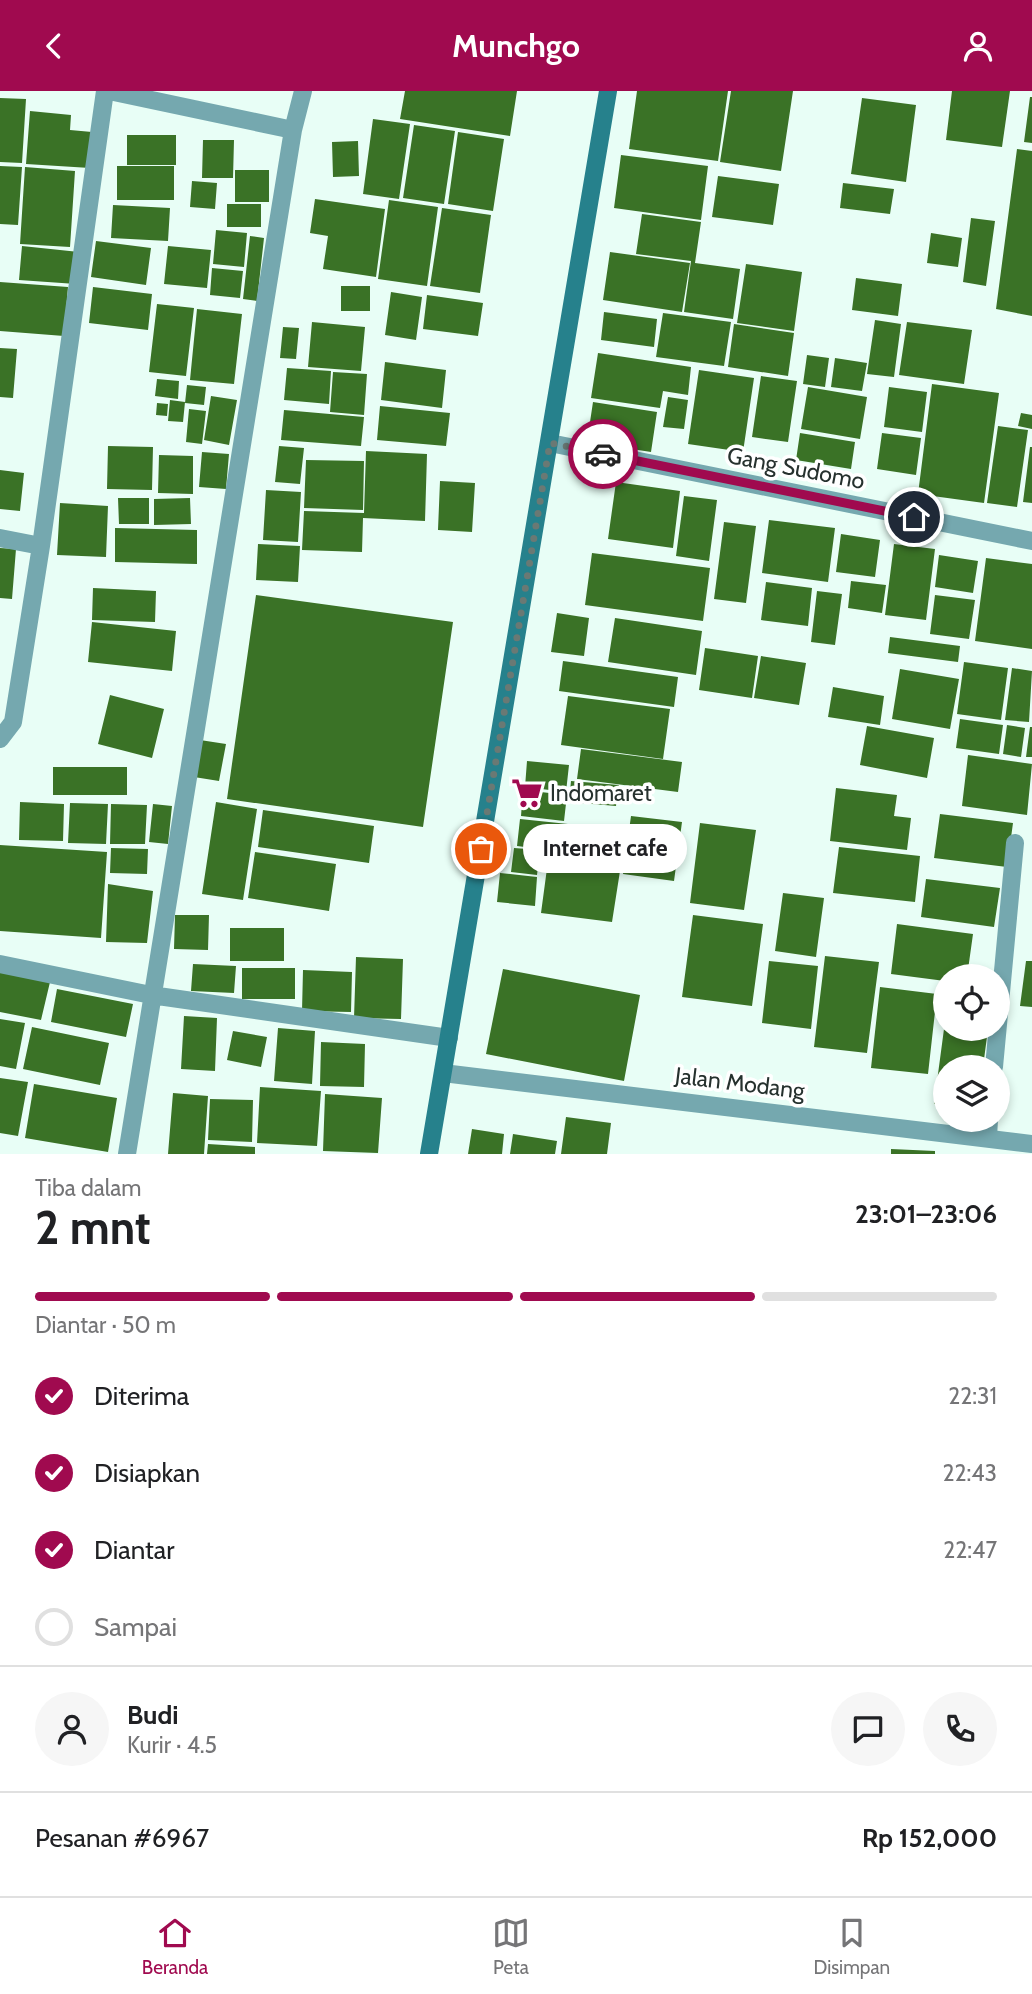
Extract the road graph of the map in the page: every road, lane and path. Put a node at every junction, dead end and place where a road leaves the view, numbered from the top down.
1 (107, 91) edge
2 (303, 91) edge
3 (608, 91) edge
4 (293, 130) junction
5 (550, 443) junction
6 (0, 538) edge
7 (1032, 541) edge
8 (41, 546) junction
9 (0, 739) edge
10 (1014, 843) dead end
11 (0, 964) edge
12 (151, 995) junction
13 (449, 1038) junction
14 (995, 1055) edge
15 (443, 1073) junction
16 (933, 1122) edge
17 (999, 1132) edge
18 (1032, 1144) edge
19 (127, 1154) edge
20 (429, 1154) edge

1 - 4 street
1 - 8 street
2 - 4 street
3 - 5 main road
4 - 12 street
5 - 7 street, Gang Sudomo
5 - 13 main road
6 - 8 street
8 - 9 street
10 - 14 street
11 - 12 street
12 - 13 street
12 - 19 street
13 - 15 main road
15 - 16 street, Jalan Modang
15 - 20 main road
17 - 18 street, Jalan Modang

